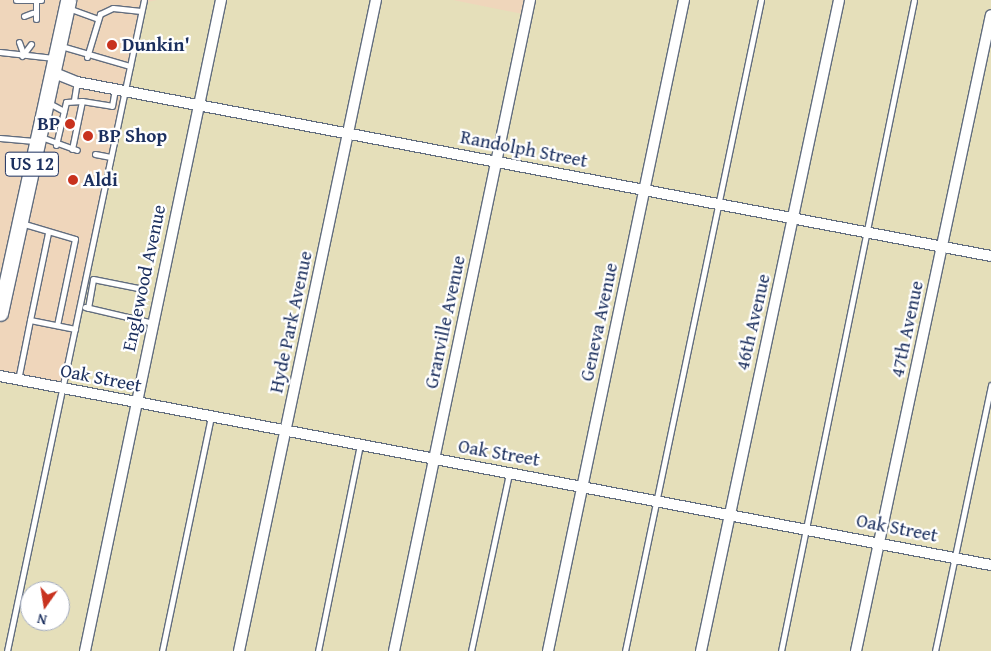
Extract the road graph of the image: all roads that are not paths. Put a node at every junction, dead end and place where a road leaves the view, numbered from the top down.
1 (16, 0) edge
2 (36, 0) edge
3 (41, 0) edge
4 (144, 0) edge
5 (221, 0) edge
6 (376, 0) edge
7 (530, 0) edge
8 (684, 0) edge
9 (761, 0) edge
10 (839, 0) edge
11 (914, 0) edge
12 (67, 3) edge
13 (141, 11) junction
14 (32, 14) junction
15 (991, 15) edge
16 (24, 16) dead end
17 (96, 18) junction
18 (36, 19) dead end
19 (19, 42) dead end
20 (31, 44) dead end
21 (0, 52) edge
22 (22, 54) junction
23 (88, 57) junction
24 (55, 58) junction
25 (130, 66) junction
26 (77, 82) junction
27 (120, 90) junction
28 (74, 100) junction
29 (82, 101) junction
30 (46, 102) junction
31 (199, 105) junction
32 (64, 110) junction
33 (348, 133) junction
34 (0, 138) edge
35 (38, 138) junction
36 (56, 145) junction
37 (94, 154) dead end
38 (111, 157) junction
39 (496, 161) junction
40 (644, 189) junction
41 (718, 203) junction
42 (794, 217) junction
43 (20, 222) junction
44 (48, 233) junction
45 (867, 233) junction
46 (943, 247) junction
47 (991, 256) edge
48 (2, 293) edge
49 (79, 306) junction
50 (88, 308) junction
51 (0, 313) edge
52 (137, 319) junction
53 (30, 320) junction
54 (153, 323) junction
55 (57, 325) junction
56 (74, 329) junction
57 (0, 376) edge
58 (18, 380) junction
59 (991, 385) edge
60 (62, 388) junction
61 (137, 402) junction
62 (212, 416) junction
63 (286, 430) junction
64 (360, 444) junction
65 (434, 459) junction
66 (509, 472) junction
67 (583, 486) junction
68 (657, 501) junction
69 (728, 514) junction
70 (806, 529) junction
71 (878, 542) junction
72 (955, 557) junction
73 (991, 564) edge
74 (7, 651) edge
75 (85, 651) edge
76 (162, 651) edge
77 (239, 651) edge
78 (318, 651) edge
79 (394, 651) edge
80 (471, 651) edge
81 (548, 651) edge
82 (625, 651) edge
83 (701, 651) edge
84 (781, 651) edge
85 (856, 651) edge
86 (935, 651) edge

1 - 2 lane
2 - 3 lane
2 - 14 lane
4 - 13 lane
5 - 31 street, Englewood Avenue
6 - 33 street, Hyde Park Avenue
7 - 39 street, Granville Avenue
8 - 40 street, Geneva Avenue
9 - 41 lane
10 - 42 street, 46th Avenue
11 - 45 lane
12 - 17 lane
12 - 24 main road, US 12
13 - 17 lane
13 - 25 lane
14 - 16 lane
14 - 18 lane
15 - 46 street, 47th Avenue
17 - 23 lane
19 - 22 lane
20 - 22 lane
21 - 22 lane
22 - 24 lane
23 - 24 lane
23 - 25 lane
24 - 26 street, Randolph Street
24 - 30 main road, US 12
25 - 27 lane
26 - 27 street, Randolph Street
26 - 28 lane
27 - 29 lane
27 - 31 street, Randolph Street
27 - 38 lane
28 - 29 lane
28 - 32 lane
29 - 36 lane
30 - 32 lane
30 - 35 main road, US 12
31 - 33 street, Randolph Street
31 - 54 street, Englewood Avenue
32 - 36 lane
33 - 39 street, Randolph Street
33 - 63 street, Hyde Park Avenue
34 - 35 lane
35 - 36 lane
35 - 43 main road, US 12
37 - 38 lane
38 - 49 lane
39 - 40 street, Randolph Street
39 - 65 street, Granville Avenue
40 - 41 street, Randolph Street
40 - 67 street, Geneva Avenue
41 - 42 street, Randolph Street
41 - 68 lane
42 - 45 street, Randolph Street
42 - 69 street, 46th Avenue
43 - 44 lane
43 - 48 main road, US 12
44 - 53 lane
44 - 55 lane
45 - 46 street, Randolph Street
45 - 70 lane
46 - 47 street, Randolph Street
46 - 71 street, 47th Avenue
48 - 51 main road, US 12
49 - 50 lane
49 - 56 lane
50 - 52 lane
50 - 52 lane
52 - 54 lane
53 - 55 lane
53 - 58 lane
54 - 61 street, Englewood Avenue
55 - 56 lane
56 - 60 lane
57 - 58 street, Oak Street
58 - 60 street, Oak Street
59 - 72 lane
60 - 61 street, Oak Street
60 - 74 lane
61 - 62 street, Oak Street
61 - 75 street, Englewood Avenue
62 - 63 street, Oak Street
62 - 76 lane
63 - 64 street, Oak Street
63 - 77 street, Hyde Park Avenue
64 - 65 street, Oak Street
64 - 78 lane
65 - 66 street, Oak Street
65 - 79 street, Granville Avenue
66 - 67 street, Oak Street
66 - 80 lane
67 - 68 street, Oak Street
67 - 81 street, Geneva Avenue
68 - 69 street, Oak Street
68 - 82 lane
69 - 70 street, Oak Street
69 - 83 street, 46th Avenue
70 - 71 street, Oak Street
70 - 84 lane
71 - 72 street, Oak Street
71 - 85 street, 47th Avenue
72 - 73 street, Oak Street
72 - 86 lane

